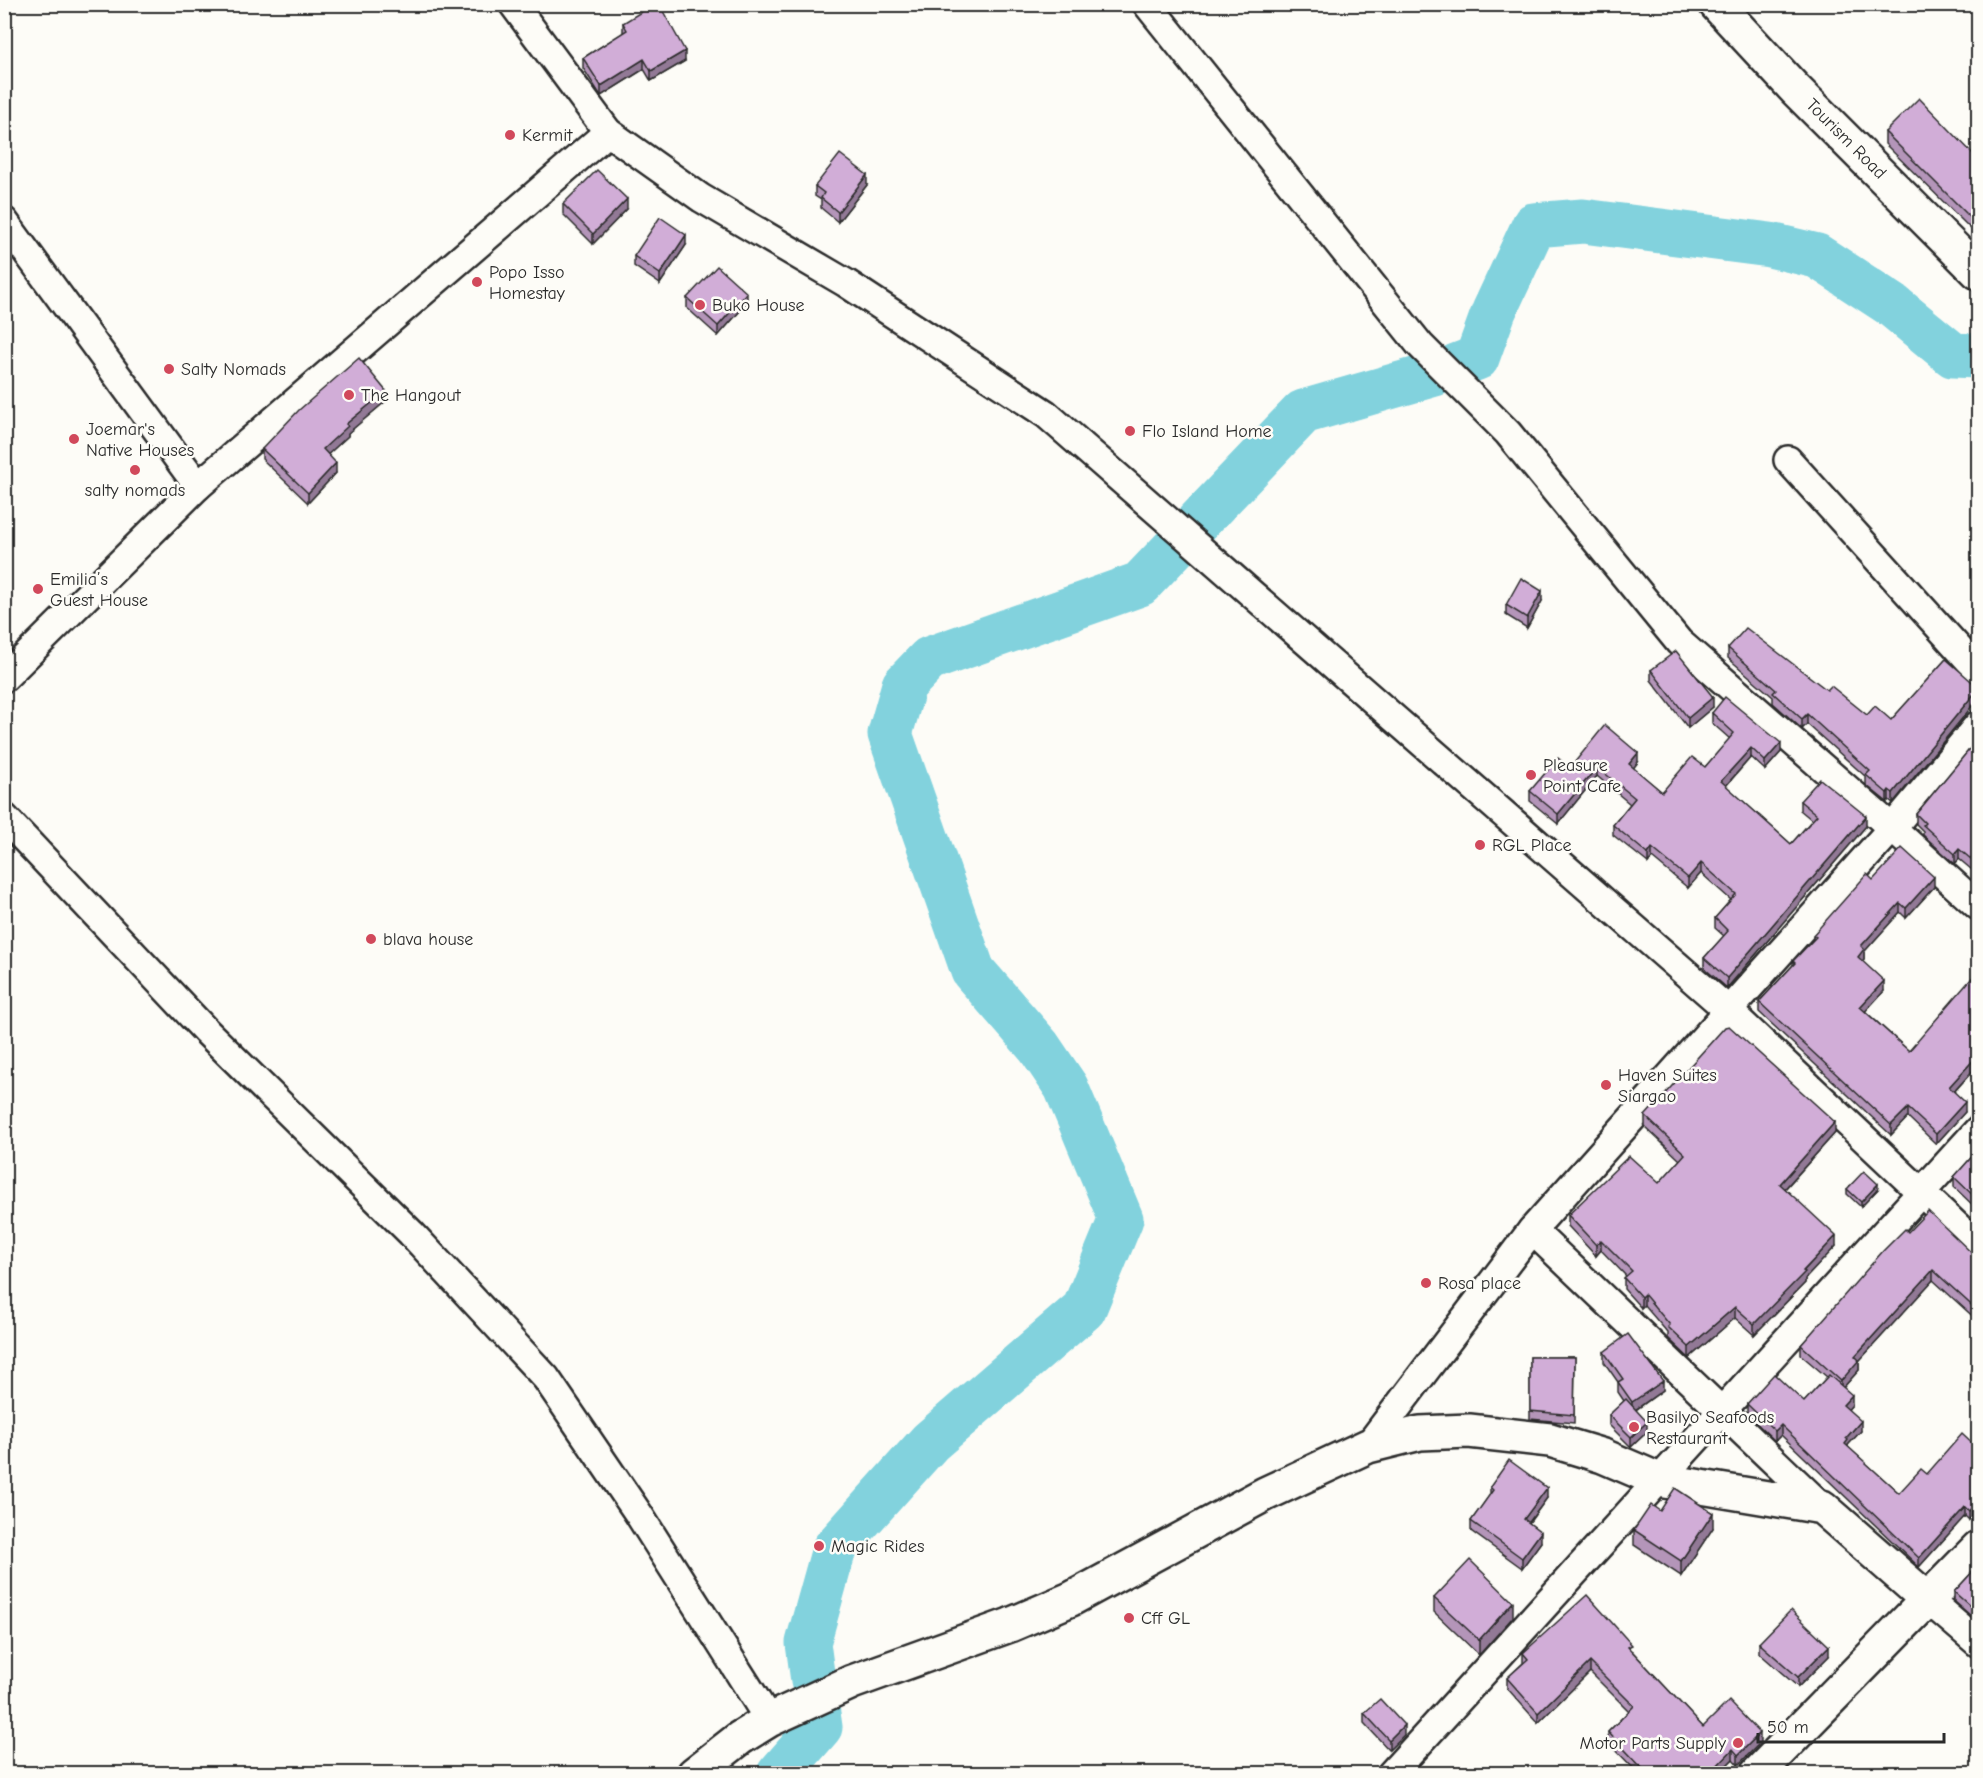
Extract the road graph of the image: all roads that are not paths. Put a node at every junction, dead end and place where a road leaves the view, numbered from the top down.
1 (513, 4) edge
2 (1147, 4) edge
3 (1716, 4) edge
4 (608, 132) junction
5 (4, 221) edge
6 (1978, 272) edge
7 (1788, 460) dead end
8 (198, 486) junction
9 (1978, 670) edge
10 (4, 678) edge
11 (1978, 725) edge
12 (4, 817) edge
13 (1892, 828) junction
14 (1978, 906) edge
15 (1728, 1011) junction
16 (1978, 1130) edge
17 (1921, 1193) junction
18 (1532, 1230) junction
19 (1978, 1246) edge
20 (1721, 1411) junction
21 (1368, 1446) junction
22 (1659, 1480) junction
23 (1822, 1507) junction
24 (1978, 1548) edge
25 (1927, 1599) junction
26 (1978, 1642) edge
27 (769, 1720) junction
28 (694, 1773) edge
29 (1391, 1773) edge
30 (1757, 1773) edge

1 - 4 street
2 - 13 street
3 - 6 street, Tourism Road
4 - 8 street
4 - 15 street
5 - 8 street
7 - 9 street
8 - 10 street
11 - 13 street
12 - 27 street
13 - 14 street
13 - 15 street
15 - 17 street
15 - 18 street
16 - 17 street
17 - 19 street
17 - 20 street
18 - 20 street
18 - 21 street
20 - 22 street
20 - 23 street
21 - 22 street
21 - 27 street
22 - 23 street
22 - 29 street
23 - 25 street
24 - 25 street
25 - 26 street
25 - 30 street
27 - 28 street

